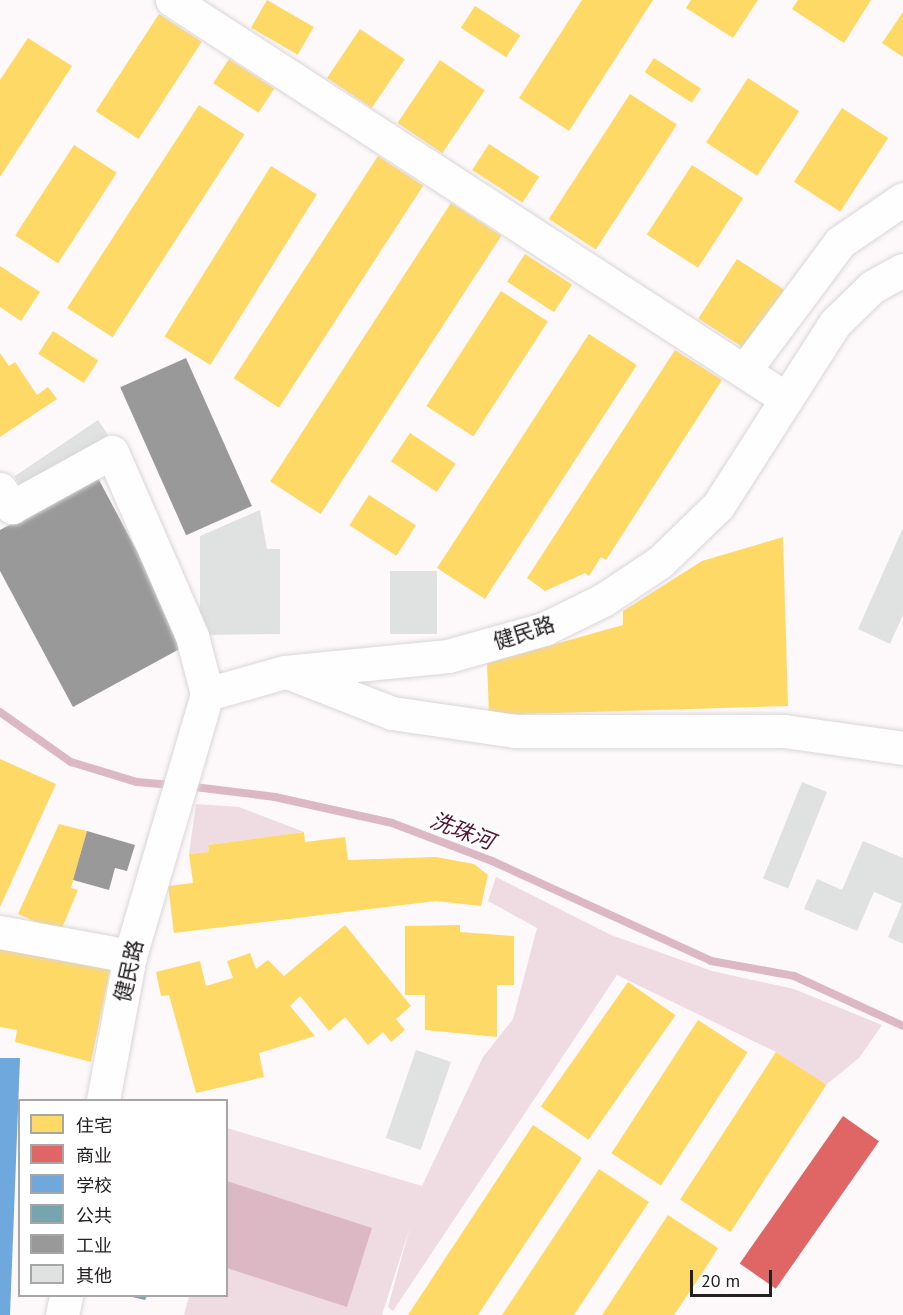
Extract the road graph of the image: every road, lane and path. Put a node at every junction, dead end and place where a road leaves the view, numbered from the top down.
1 (172, 0) edge
2 (903, 199) edge
3 (903, 270) edge
4 (744, 371) junction
5 (785, 398) junction
6 (0, 489) edge
7 (285, 672) junction
8 (207, 694) junction
9 (903, 748) edge
10 (0, 932) edge
11 (130, 956) junction
12 (103, 1099) edge
13 (66, 1297) edge
14 (62, 1315) edge

1 - 4 street
2 - 4 street
3 - 5 street, 健民路
4 - 5 street
5 - 7 street, 健民路
6 - 8 street
7 - 8 street, 健民路
7 - 9 street
8 - 11 street, 健民路
10 - 11 street
11 - 12 street, 健民路
13 - 14 street

